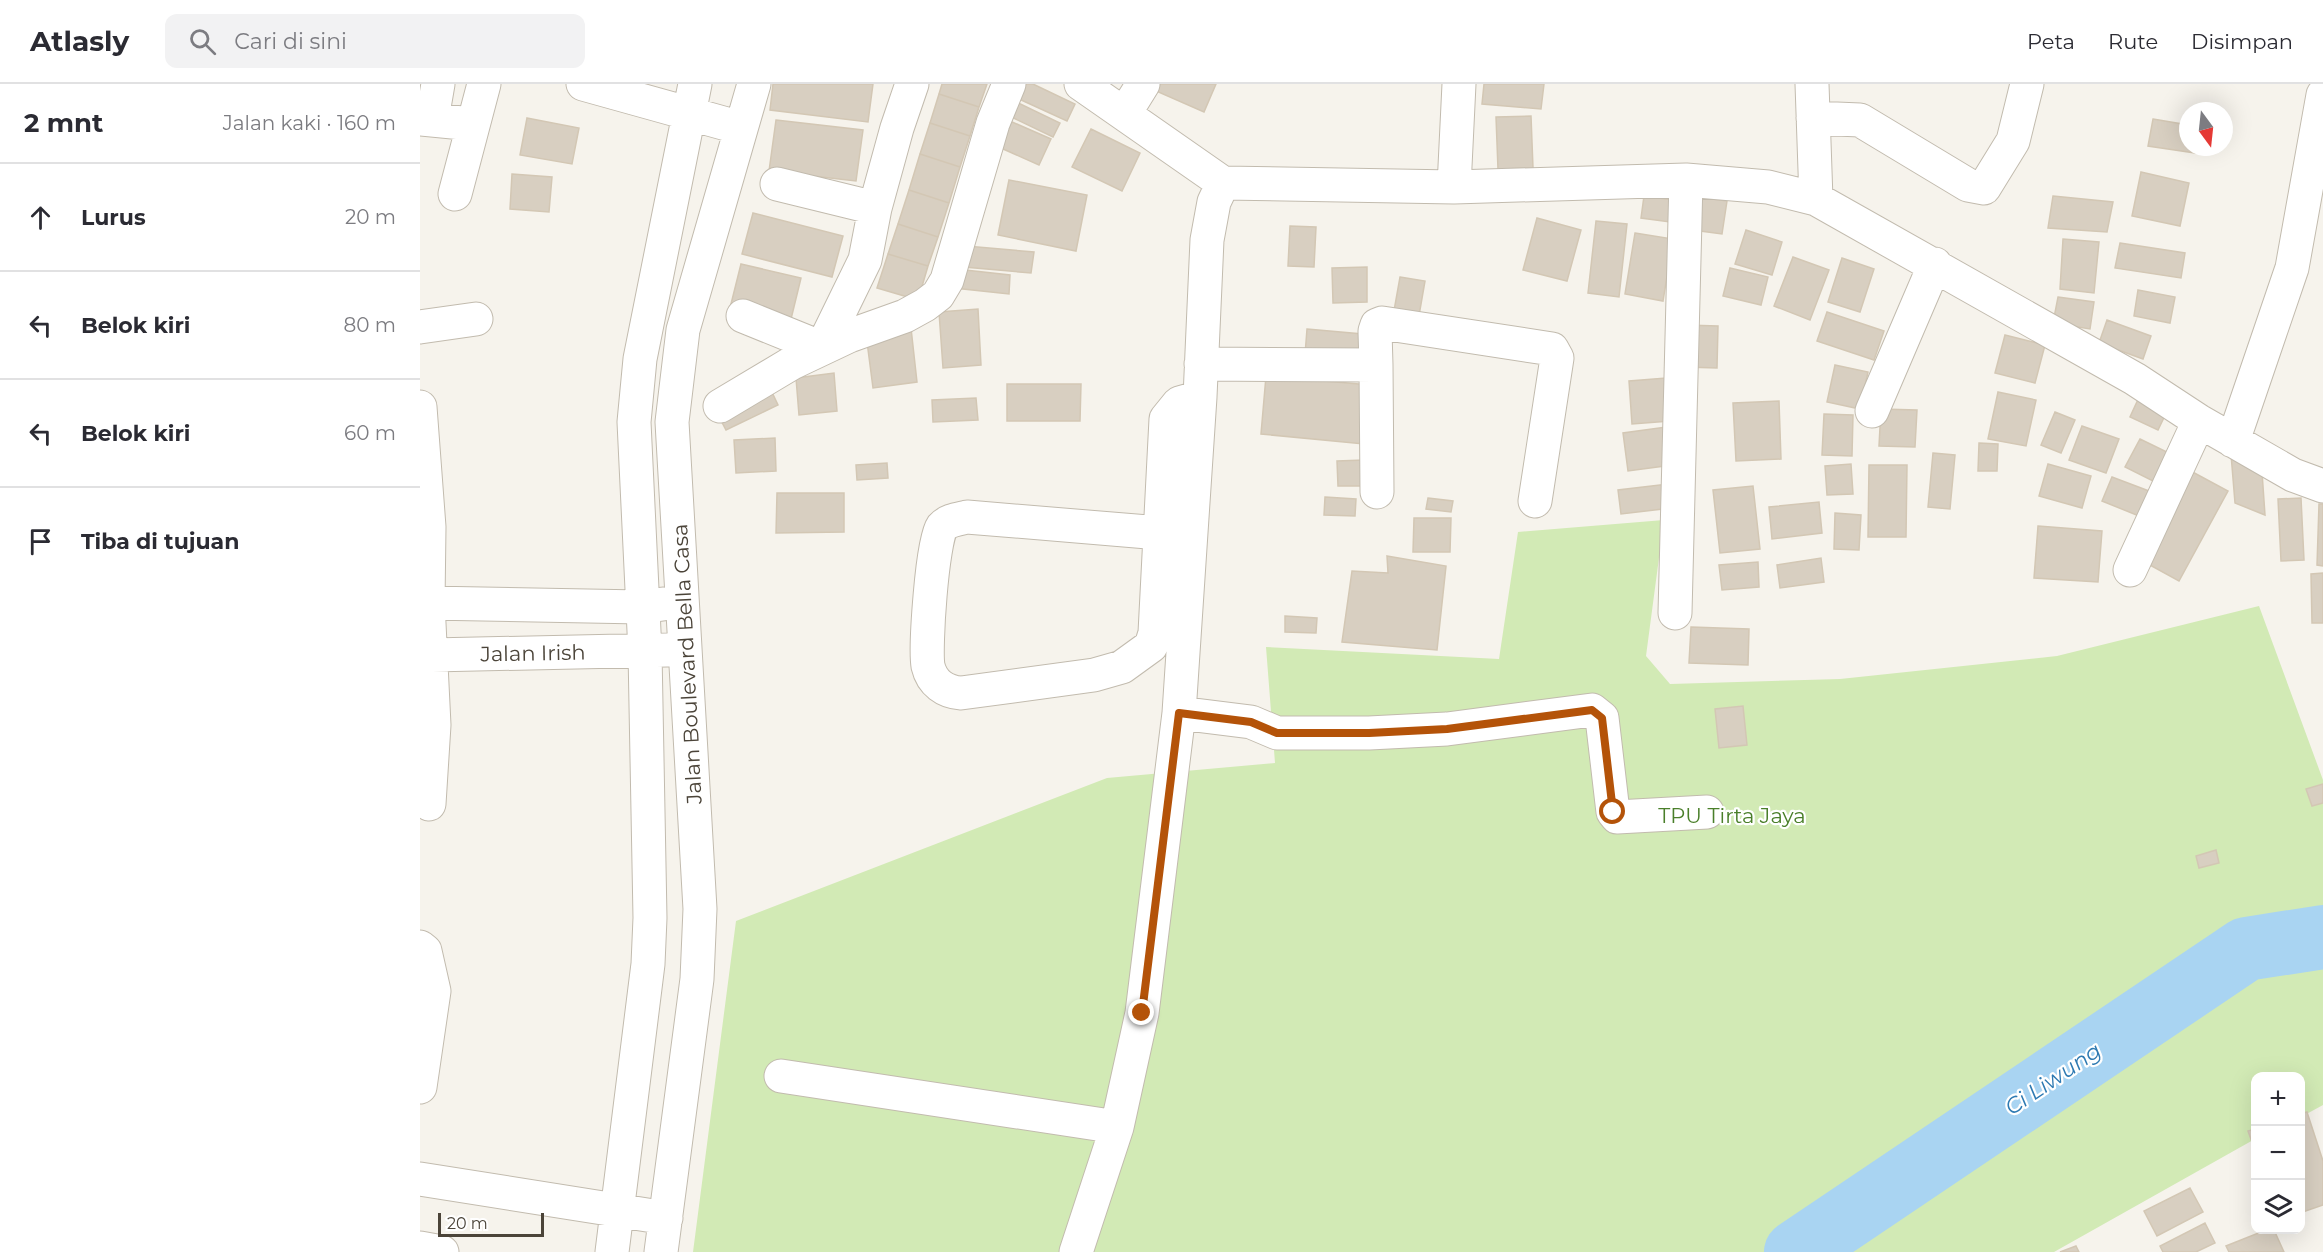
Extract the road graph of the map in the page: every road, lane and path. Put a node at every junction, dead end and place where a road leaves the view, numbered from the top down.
1 (438, 84) edge
2 (484, 84) edge
3 (583, 84) edge
4 (695, 84) edge
5 (754, 84) edge
6 (912, 84) edge
7 (1009, 84) edge
8 (1081, 84) edge
9 (1143, 84) edge
10 (1459, 84) edge
11 (1812, 84) edge
12 (2027, 84) edge
13 (2323, 95) edge
14 (1125, 113) junction
15 (687, 115) junction
16 (1813, 118) junction
17 (426, 119) edge
18 (473, 124) junction
19 (741, 129) junction
20 (1686, 180) junction
21 (1223, 183) junction
22 (777, 184) dead end
23 (1455, 187) junction
24 (455, 194) dead end
25 (1816, 199) junction
26 (875, 208) junction
27 (1935, 264) junction
28 (743, 316) dead end
29 (476, 319) dead end
30 (420, 327) edge
31 (822, 348) junction
32 (1201, 364) junction
33 (1376, 365) junction
34 (1200, 397) junction
35 (720, 406) dead end
36 (420, 407) edge
37 (1872, 411) dead end
38 (2199, 421) junction
39 (2233, 441) junction
40 (2323, 486) edge
41 (1377, 492) dead end
42 (1536, 501) dead end
43 (424, 527) edge
44 (1160, 533) junction
45 (2130, 570) dead end
46 (684, 601) junction
47 (428, 603) junction
48 (641, 607) junction
49 (1675, 613) dead end
50 (687, 649) junction
51 (645, 652) junction
52 (432, 655) junction
53 (1179, 713) junction
54 (427, 726) edge
55 (429, 804) dead end
56 (1707, 812) dead end
57 (420, 947) edge
58 (781, 1076) dead end
59 (420, 1087) edge
60 (1117, 1127) junction
61 (420, 1179) edge
62 (617, 1211) junction
63 (666, 1218) junction
64 (420, 1248) edge
65 (442, 1252) edge
66 (612, 1252) edge
67 (661, 1252) edge
68 (1076, 1252) edge

1 - 17 street
2 - 18 street
3 - 15 street
4 - 15 street, Jalan Boulevard Bella Casa
5 - 19 street, Jalan Boulevard Bella Casa
6 - 26 street
7 - 31 street
8 - 14 street
9 - 14 street
10 - 23 street
11 - 16 street
12 - 16 street
13 - 39 street
14 - 21 street
15 - 19 street
15 - 48 street, Jalan Boulevard Bella Casa
16 - 25 street
17 - 18 street
18 - 24 street
19 - 46 street, Jalan Boulevard Bella Casa
20 - 23 street
20 - 25 street
20 - 49 street
21 - 23 street
21 - 32 street
22 - 26 street
25 - 27 street
26 - 31 street
27 - 37 street
27 - 38 street
28 - 31 street
29 - 30 street
31 - 35 street
32 - 33 street
32 - 34 street
33 - 41 street
33 - 42 street
34 - 44 street
34 - 53 street
36 - 43 street
38 - 39 street
38 - 45 street
39 - 40 street
43 - 47 street
44 - 44 street
46 - 48 street
46 - 50 street, Jalan Boulevard Bella Casa
47 - 48 street
47 - 52 street
48 - 51 street, Jalan Boulevard Bella Casa
50 - 51 street, Jalan Irish
50 - 63 street, Jalan Boulevard Bella Casa
51 - 52 street, Jalan Irish
51 - 62 street, Jalan Boulevard Bella Casa
52 - 54 street
53 - 56 street
53 - 60 street
54 - 55 street
57 - 59 street
58 - 60 street
60 - 68 street
61 - 62 street
62 - 63 street
62 - 66 street, Jalan Boulevard Bella Casa
63 - 67 street, Jalan Boulevard Bella Casa
64 - 65 street

